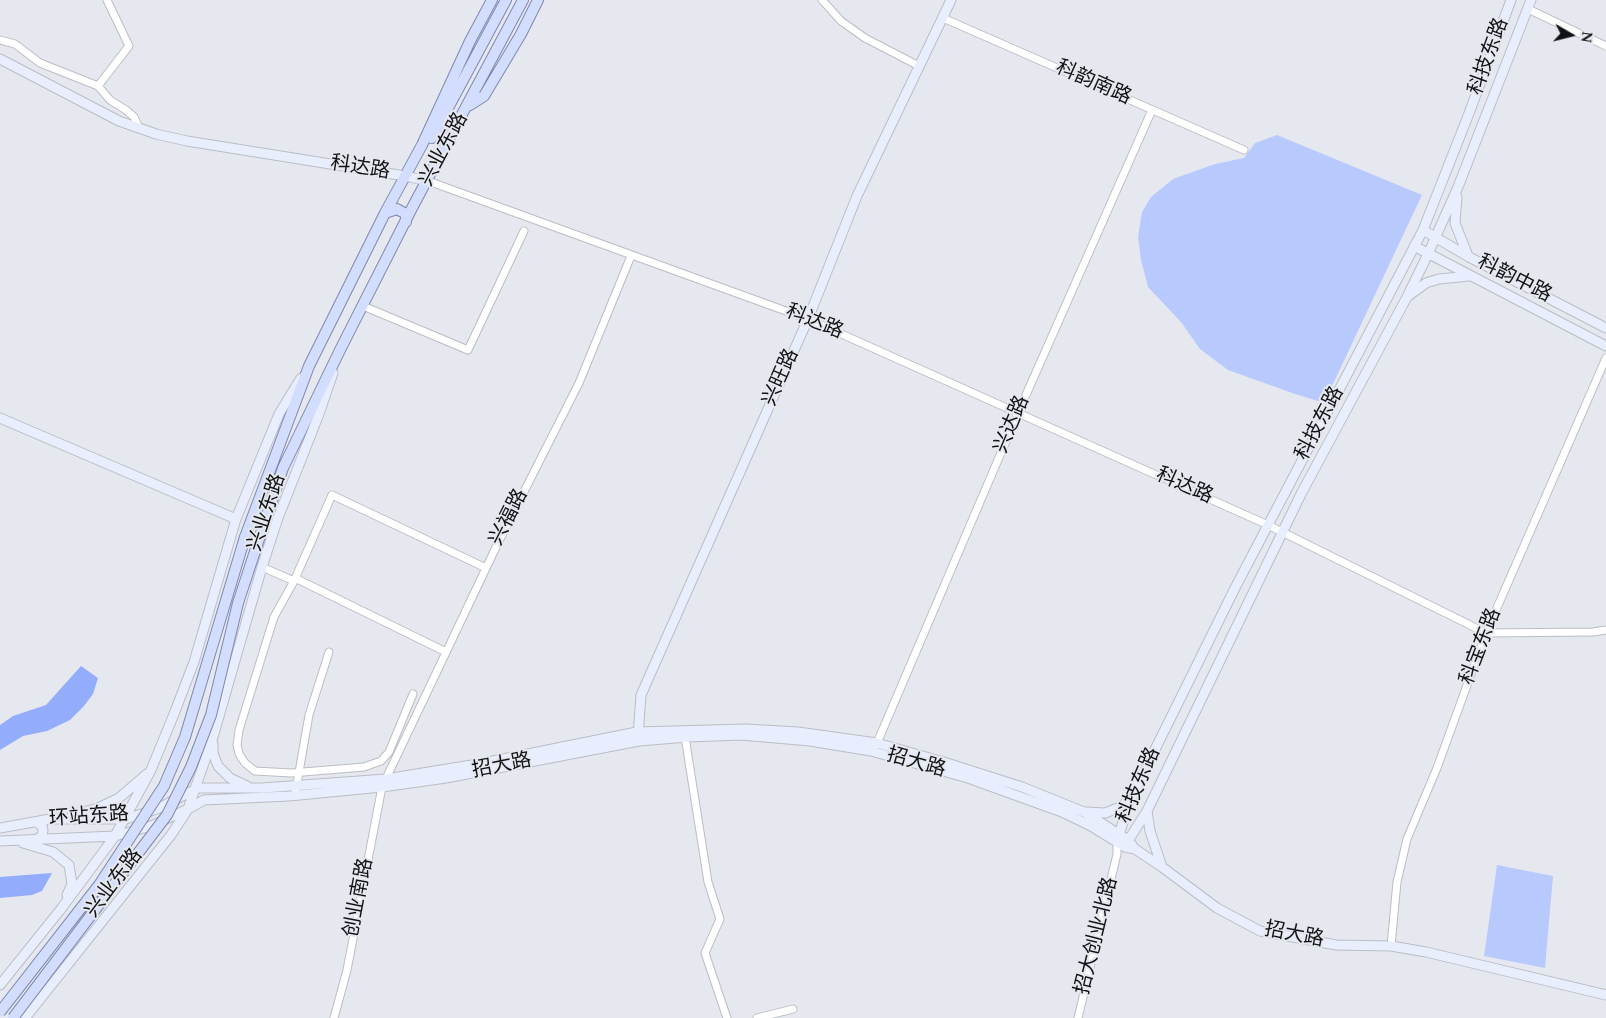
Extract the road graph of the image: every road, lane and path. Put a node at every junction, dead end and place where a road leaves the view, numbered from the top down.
1 (107, 0) edge
2 (492, 0) edge
3 (506, 0) edge
4 (523, 0) edge
5 (538, 0) edge
6 (822, 0) edge
7 (951, 0) edge
8 (1511, 0) edge
9 (1529, 4) edge
10 (943, 18) junction
11 (0, 40) edge
12 (1606, 46) edge
13 (0, 59) edge
14 (919, 66) junction
15 (98, 86) junction
16 (469, 105) junction
17 (1152, 110) junction
18 (139, 128) junction
19 (422, 145) junction
20 (1244, 150) dead end
21 (405, 176) junction
22 (428, 181) junction
23 (1458, 187) junction
24 (384, 213) junction
25 (406, 222) junction
26 (524, 230) dead end
27 (1422, 230) junction
28 (1436, 238) junction
29 (1414, 246) junction
30 (1428, 254) junction
31 (631, 256) junction
32 (1469, 257) junction
33 (1471, 276) junction
34 (1407, 297) junction
35 (363, 306) junction
36 (808, 318) junction
37 (1606, 328) edge
38 (1606, 346) edge
39 (341, 348) junction
40 (1606, 358) edge
41 (309, 366) junction
42 (1018, 414) junction
43 (0, 418) edge
44 (236, 518) junction
45 (1268, 524) junction
46 (1282, 532) junction
47 (262, 567) junction
48 (486, 568) junction
49 (294, 580) junction
50 (1606, 630) edge
51 (1486, 633) junction
52 (328, 652) dead end
53 (446, 652) junction
54 (413, 694) dead end
55 (213, 737) junction
56 (638, 737) junction
57 (684, 737) junction
58 (877, 743) junction
59 (870, 751) junction
60 (151, 770) junction
61 (299, 772) junction
62 (384, 783) junction
63 (262, 788) junction
64 (195, 789) junction
65 (296, 790) junction
66 (1130, 800) junction
67 (188, 809) junction
68 (1147, 811) junction
69 (1084, 812) junction
70 (126, 818) junction
71 (50, 819) junction
72 (36, 822) junction
73 (0, 828) edge
74 (115, 836) junction
75 (1118, 838) junction
76 (16, 840) junction
77 (36, 840) junction
78 (0, 841) edge
79 (1127, 844) junction
80 (1117, 854) junction
81 (1162, 867) junction
82 (61, 909) junction
83 (1391, 946) junction
84 (0, 985) edge
85 (1606, 995) edge
86 (792, 1008) dead end
87 (0, 1012) edge
88 (13, 1018) edge
89 (25, 1018) edge
90 (334, 1018) edge
91 (727, 1018) edge
92 (757, 1018) edge
93 (1078, 1018) edge

1 - 15 street
2 - 19 main road
3 - 19 main road
4 - 16 main road, 兴业东路
5 - 16 main road
6 - 14 street
7 - 10 main road, 兴旺路
8 - 27 main road, 科技东路
9 - 12 street
9 - 23 main road, 科技东路
10 - 14 main road, 兴旺路
10 - 17 street, 科韵南路
11 - 15 street
13 - 18 main road, 科达路
14 - 36 main road, 兴旺路
15 - 18 street
16 - 22 main road, 兴业东路
17 - 20 street, 科韵南路
17 - 42 street, 兴达路
18 - 21 main road, 科达路
19 - 21 main road
21 - 22 main road, 科达路
21 - 24 main road
22 - 25 main road, 兴业东路
22 - 31 street, 科达路
23 - 28 main road
23 - 32 main road
24 - 25 main road
24 - 41 main road
25 - 35 main road, 兴业东路
26 - 35 street
27 - 28 main road, 科韵中路
27 - 29 main road, 科技东路
28 - 30 main road
28 - 32 main road, 科韵中路
29 - 30 main road
29 - 45 main road, 科技东路
30 - 33 main road
30 - 34 main road
31 - 36 street, 科达路
31 - 48 street, 兴福路
32 - 37 main road, 科韵中路
33 - 34 main road
33 - 38 main road
34 - 46 main road
35 - 39 main road, 兴业东路
36 - 42 street, 科达路
36 - 56 main road, 兴旺路
39 - 47 main road
39 - 88 main road, 兴业东路, bridge
40 - 51 street, 科宝东路
41 - 44 main road, 兴业东路
41 - 87 main road, bridge
42 - 45 street, 科达路
42 - 58 street, 兴达路
43 - 44 main road
44 - 60 main road, 兴业东路
45 - 46 street, 科达路
45 - 66 main road, 科技东路
46 - 51 street, 科达路
46 - 68 main road
47 - 49 street
47 - 55 main road
48 - 49 street
48 - 53 street, 兴福路
49 - 53 street
49 - 61 street
50 - 51 street, 科达路
51 - 83 street, 科宝东路
52 - 61 street
53 - 62 street, 兴福路
54 - 61 street
55 - 63 main road
55 - 64 main road
56 - 57 main road, 招大路
56 - 58 main road, 招大路
56 - 62 main road, 招大路
57 - 59 main road, 招大路
57 - 91 street
58 - 59 street, 兴达路
58 - 69 main road, 招大路
59 - 75 main road, 招大路
60 - 70 main road, 兴业东路
60 - 71 main road
61 - 65 street
62 - 65 main road, 招大路
62 - 90 street, 创业南路
63 - 64 main road, 环站东路
63 - 65 main road, 招大路
64 - 67 main road
64 - 70 main road, 环站东路
65 - 67 main road, 招大路
66 - 69 main road
66 - 75 main road, 科技东路
67 - 74 main road, 环站东路
67 - 89 main road
68 - 79 main road
68 - 81 main road
69 - 75 main road, 招大路
70 - 71 main road, 环站东路
70 - 74 main road, 兴业东路
71 - 72 main road, 环站东路
72 - 73 main road, 环站东路
72 - 77 main road
74 - 77 main road, 环站东路
74 - 82 main road, 兴业东路
75 - 79 main road, 招大路
75 - 80 street, 招大创业北路
76 - 77 main road, 环站东路
76 - 78 main road, 环站东路
76 - 82 main road
79 - 80 street
79 - 81 main road, 招大路
80 - 93 street, 招大创业北路
81 - 83 main road, 招大路
82 - 84 main road, 兴业东路
83 - 85 main road, 招大路
86 - 92 street

